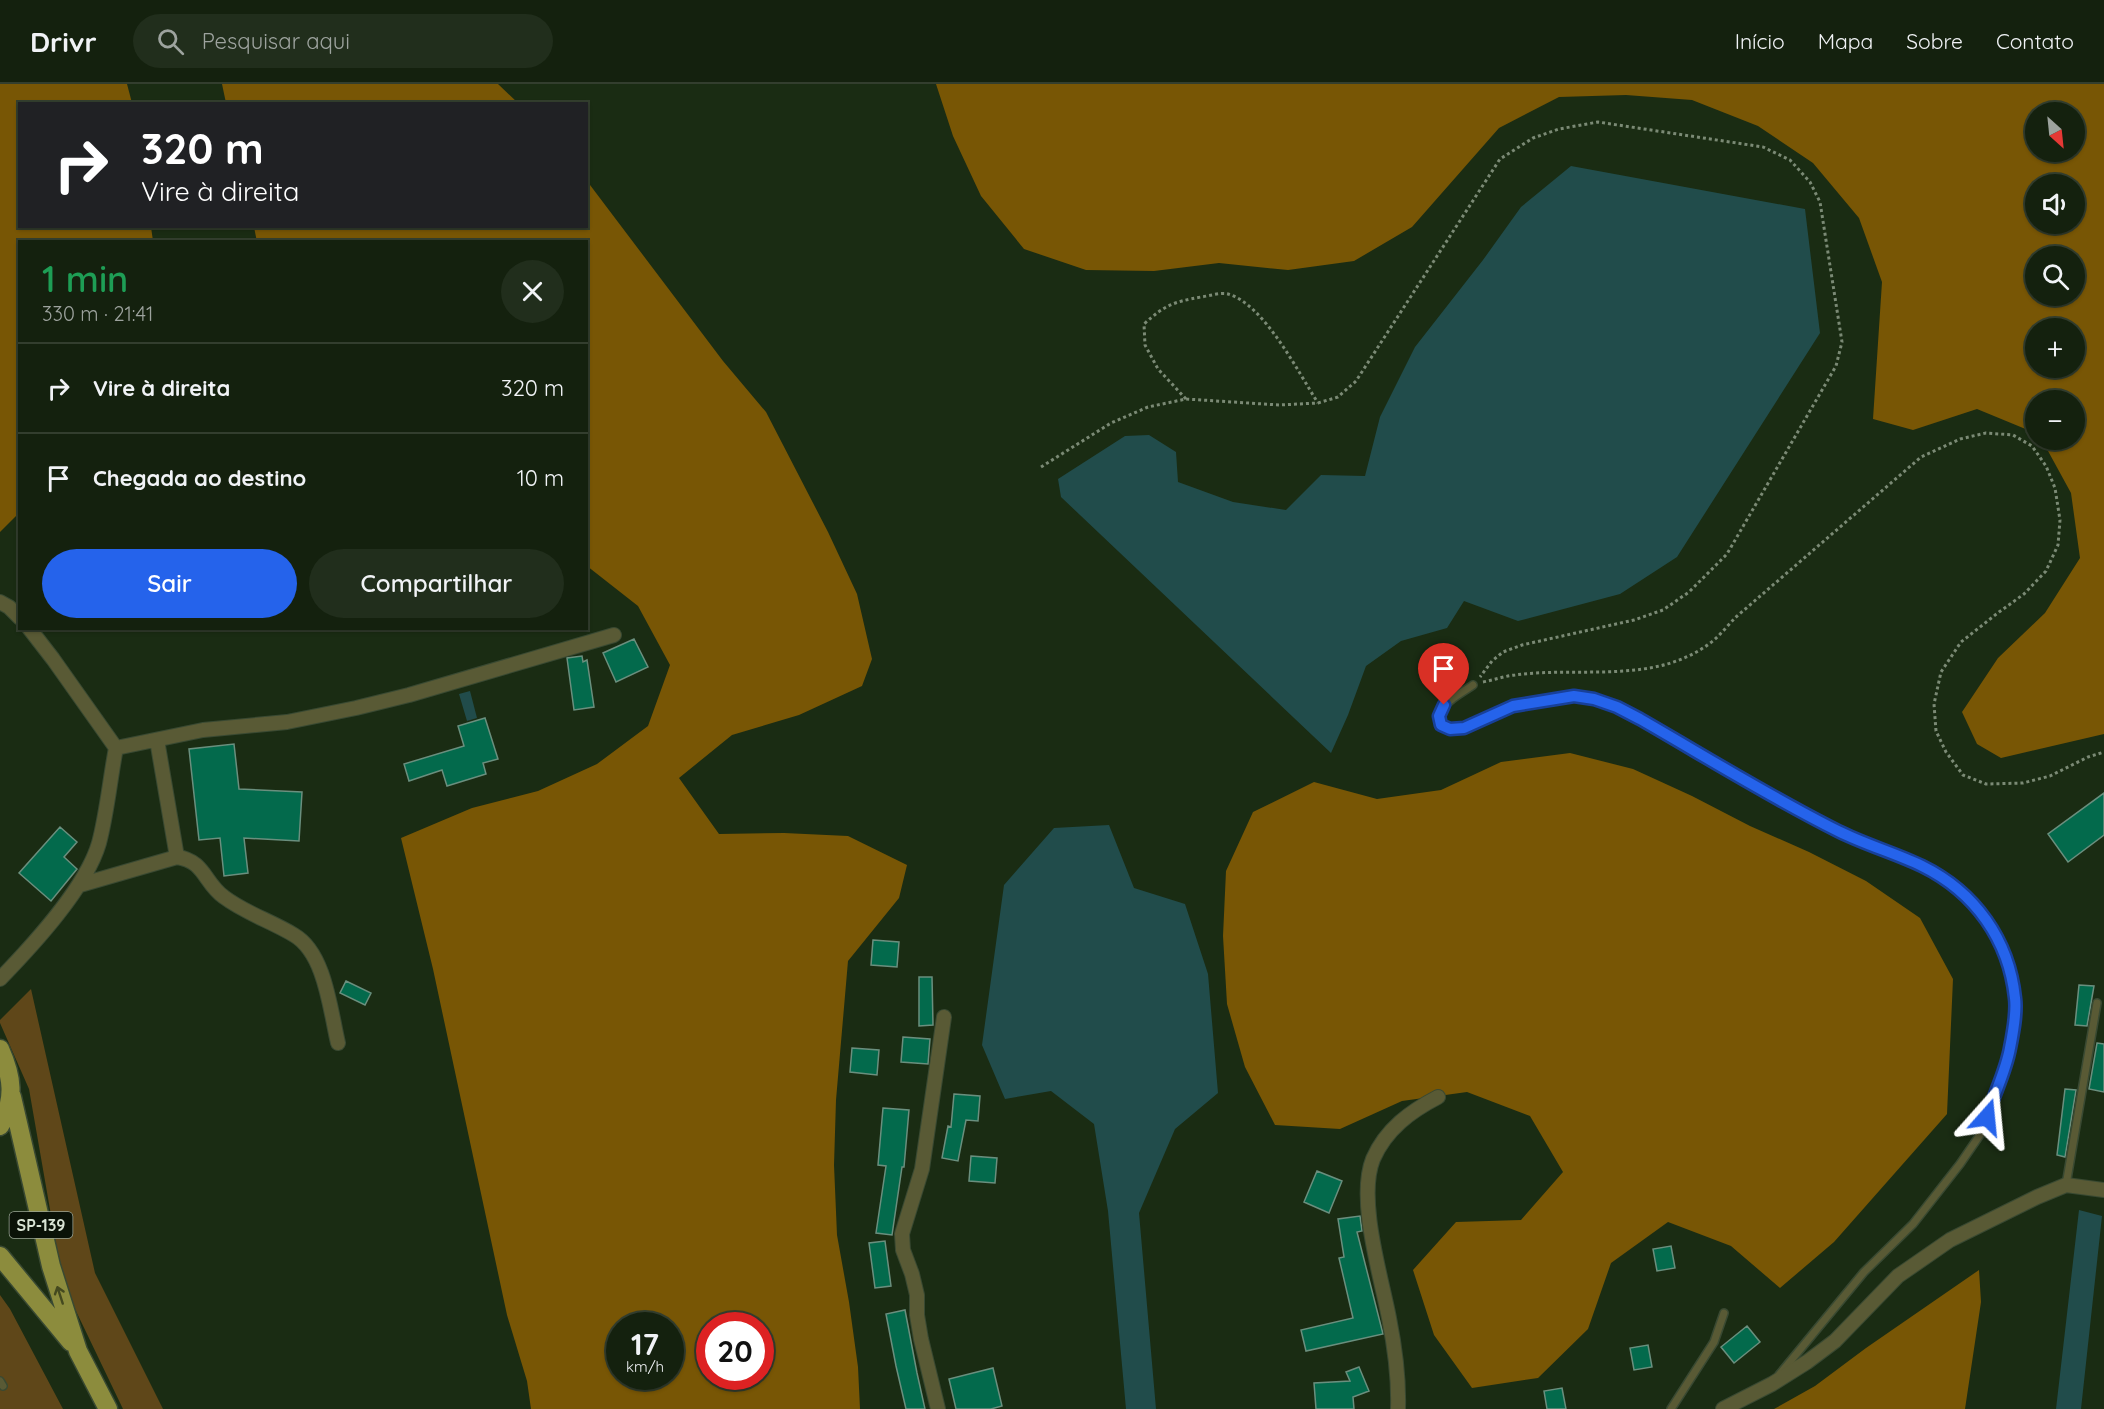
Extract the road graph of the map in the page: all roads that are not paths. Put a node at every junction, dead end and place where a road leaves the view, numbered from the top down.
1 (0, 602) edge
2 (18, 616) edge
3 (31, 630) edge
4 (614, 634) dead end
5 (1473, 685) road end
6 (157, 740) junction
7 (116, 748) junction
8 (177, 857) junction
9 (80, 885) junction
10 (0, 979) edge
11 (2097, 1003) dead end
12 (944, 1017) dead end
13 (338, 1043) dead end
14 (0, 1048) edge
15 (12, 1097) junction
16 (1438, 1097) dead end
17 (0, 1126) edge
18 (2066, 1185) junction
19 (2104, 1190) edge
20 (0, 1256) edge
21 (1724, 1313) dead end
22 (78, 1351) junction
23 (1772, 1384) junction
24 (108, 1409) edge
25 (939, 1409) edge
26 (1398, 1409) edge
27 (1671, 1409) edge
28 (1723, 1409) edge

1 - 2 street
3 - 7 street
4 - 6 street
5 - 23 lane
6 - 7 street
6 - 8 street
7 - 9 street
8 - 9 street
8 - 13 street
9 - 10 street
11 - 18 lane
12 - 25 street
14 - 15 main road, SP-139
15 - 17 main road
22 -> 15 main road, SP-139
16 - 26 street
18 - 19 street
18 - 23 street
20 - 22 main road, SP-139
21 - 27 lane
22 - 24 main road, SP-139
23 - 28 street

